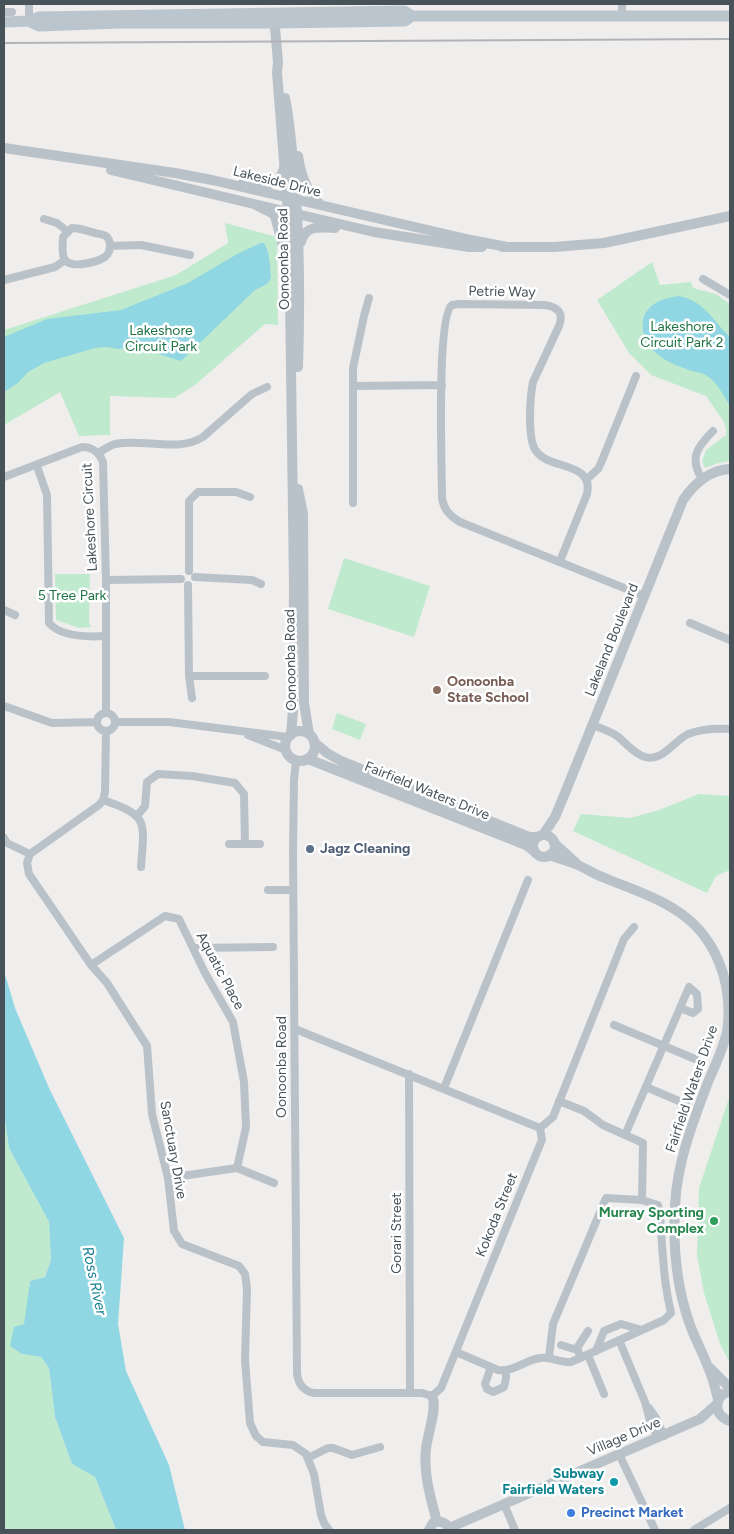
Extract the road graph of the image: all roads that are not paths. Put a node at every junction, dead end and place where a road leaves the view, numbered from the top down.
1 (29, 4) edge
2 (622, 4) edge
3 (274, 14) edge
4 (730, 16) edge
5 (622, 17) junction
6 (29, 21) junction
7 (4, 22) edge
8 (278, 62) junction
9 (289, 120) junction
10 (4, 148) edge
11 (38, 153) junction
12 (285, 165) junction
13 (212, 180) junction
14 (292, 199) junction
15 (254, 204) junction
16 (324, 207) junction
17 (293, 213) junction
18 (730, 216) edge
19 (44, 219) dead end
20 (67, 231) junction
21 (374, 232) junction
22 (110, 246) junction
23 (507, 247) junction
24 (299, 252) junction
25 (190, 255) dead end
26 (65, 260) junction
27 (703, 279) dead end
28 (4, 280) edge
29 (290, 287) junction
30 (730, 296) edge
31 (369, 298) dead end
32 (636, 376) dead end
33 (442, 385) junction
34 (353, 386) junction
35 (267, 387) dead end
36 (293, 428) junction
37 (713, 431) dead end
38 (98, 453) junction
39 (37, 466) junction
40 (294, 466) junction
41 (730, 469) edge
42 (4, 477) edge
43 (587, 479) junction
44 (702, 479) junction
45 (250, 497) dead end
46 (353, 504) dead end
47 (560, 562) junction
48 (189, 571) junction
49 (195, 578) junction
50 (181, 579) junction
51 (106, 580) junction
52 (261, 584) dead end
53 (188, 585) junction
54 (644, 596) junction
55 (4, 610) edge
56 (15, 615) dead end
57 (690, 624) dead end
58 (105, 636) junction
59 (730, 640) edge
60 (189, 676) junction
61 (265, 676) dead end
62 (192, 698) dead end
63 (4, 706) edge
64 (106, 713) junction
65 (97, 722) junction
66 (116, 722) junction
67 (592, 725) junction
68 (730, 729) edge
69 (106, 732) junction
70 (240, 732) junction
71 (289, 736) junction
72 (312, 738) junction
73 (286, 750) junction
74 (308, 759) junction
75 (296, 761) junction
76 (103, 800) junction
77 (137, 816) junction
78 (4, 838) edge
79 (547, 838) junction
80 (229, 844) dead end
81 (245, 844) junction
82 (260, 844) dead end
83 (534, 851) junction
84 (30, 854) junction
85 (549, 855) junction
86 (578, 865) junction
87 (142, 867) dead end
88 (528, 880) dead end
89 (268, 890) dead end
90 (293, 890) junction
91 (634, 927) dead end
92 (273, 947) dead end
93 (194, 948) junction
94 (90, 965) junction
95 (680, 1008) dead end
96 (614, 1025) dead end
97 (295, 1029) junction
98 (664, 1046) junction
99 (696, 1059) dead end
100 (409, 1074) junction
101 (646, 1087) junction
102 (444, 1088) junction
103 (560, 1101) junction
104 (686, 1104) dead end
105 (540, 1128) junction
106 (625, 1135) junction
107 (237, 1168) junction
108 (168, 1178) junction
109 (274, 1183) dead end
110 (642, 1200) junction
111 (642, 1330) junction
112 (588, 1331) dead end
113 (619, 1340) junction
114 (561, 1344) dead end
115 (577, 1348) junction
116 (596, 1351) junction
117 (456, 1352) junction
118 (584, 1356) junction
119 (549, 1357) junction
120 (491, 1367) junction
121 (709, 1368) junction
122 (506, 1371) junction
123 (730, 1389) edge
124 (410, 1392) junction
125 (604, 1394) dead end
126 (432, 1396) junction
127 (718, 1401) junction
128 (700, 1419) junction
129 (726, 1420) edge
130 (661, 1437) junction
131 (380, 1447) dead end
132 (619, 1454) junction
133 (308, 1458) junction
134 (504, 1504) junction
135 (730, 1508) edge
136 (436, 1522) junction
137 (449, 1529) edge
138 (329, 1530) edge
139 (429, 1530) edge
140 (516, 1530) edge
141 (656, 1530) edge
142 (694, 1530) edge

1 - 6 street
2 - 5 street
3 - 5 main road
3 - 6 main road
3 - 8 street, Oonoonba Road
4 - 5 main road
6 - 7 main road
8 - 9 street, Oonoonba Road
8 - 12 street, Oonoonba Road
9 - 14 street, Oonoonba Road
9 - 16 street
10 - 11 street, Lakeside Drive
11 - 13 street, Lakeside Drive
11 - 15 street, Lakeside Drive
12 - 13 street
12 - 14 street, Oonoonba Road
13 - 14 street, Lakeside Drive
14 - 16 street, Lakeside Drive
14 - 17 street, Oonoonba Road
15 - 17 street, Lakeside Drive
15 - 29 street, Lakeside Drive
16 - 23 street, Lakeside Drive
17 - 21 street, Lakeside Drive
17 - 24 street, Oonoonba Road
17 - 29 street, Oonoonba Road
18 - 23 street, Lakeside Drive
19 - 20 street
20 - 22 street
20 - 26 street
21 - 23 street, Lakeside Drive
21 - 24 street
22 - 25 street
22 - 26 street
24 - 36 street, Oonoonba Road
26 - 28 street
27 - 30 street
29 - 36 street, Oonoonba Road
31 - 34 street
32 - 43 street
33 - 34 street
33 - 43 street, Petrie Way
33 - 47 street, Petrie Way
34 - 46 street
35 - 38 street
36 - 40 street, Oonoonba Road
37 - 44 street
38 - 39 street, Lakeshore Circuit
38 - 51 street, Lakeshore Circuit
39 - 42 street, Lakeshore Circuit
39 - 58 street
40 - 71 street, Oonoonba Road
40 - 72 street, Oonoonba Road
41 - 44 street, Lakeland Boulevard
43 - 47 street
44 - 54 street, Lakeland Boulevard
45 - 48 street
47 - 54 street, Petrie Way
48 - 49 street
48 - 50 street
49 - 52 street
49 - 53 street
50 - 51 street
50 - 53 street
51 - 58 street, Lakeshore Circuit
53 - 60 street
54 - 67 street, Lakeland Boulevard
55 - 56 street
57 - 59 street
58 - 64 street, Lakeshore Circuit
60 - 61 street
60 - 62 street
63 - 65 street
64 - 65 street
64 - 66 street
65 - 69 street
66 - 69 street
66 - 70 street
67 - 68 street
67 - 79 street, Lakeland Boulevard
69 - 76 street
70 - 71 street
70 - 73 street
71 - 72 street
71 - 73 street
72 - 74 street
72 - 79 street, Fairfield Waters Drive
73 - 75 street
74 - 75 street
74 - 83 street, Fairfield Waters Drive
75 - 90 street, Oonoonba Road
76 - 77 street
76 - 84 street
77 - 81 street
77 - 87 street
78 - 84 street
79 - 83 street
79 - 85 street
79 - 86 street, Fairfield Waters Drive
80 - 81 street
81 - 82 street
83 - 85 street, Fairfield Waters Drive
84 - 94 street, Sanctuary Drive
85 - 86 street, Fairfield Waters Drive
86 - 121 street, Fairfield Waters Drive
88 - 102 street
89 - 90 street
90 - 97 street, Oonoonba Road
91 - 103 street
92 - 93 street
93 - 94 street, Aquatic Place
93 - 107 street, Aquatic Place
94 - 108 street, Sanctuary Drive
95 - 98 street
96 - 98 street
97 - 100 street
97 - 124 street, Oonoonba Road
98 - 99 street
98 - 101 street
100 - 102 street
100 - 124 street, Gorari Street
101 - 104 street
101 - 106 street
102 - 105 street
103 - 105 street
103 - 106 street
105 - 117 street, Kokoda Street
106 - 110 street
107 - 108 street
107 - 109 street
108 - 133 street, Sanctuary Drive
110 - 111 street
110 - 119 street
111 - 113 street
111 - 116 street
112 - 115 street
113 - 116 street
113 - 130 street
114 - 115 street
115 - 118 street
116 - 118 street
117 - 120 street
117 - 126 street, Kokoda Street
118 - 119 street
118 - 125 street
119 - 122 street
120 - 122 street
120 - 122 street
121 - 123 street, Fairfield Waters Drive
121 - 127 street, Fairfield Waters Drive
123 - 127 street, Village Drive
124 - 126 street
126 - 136 street
127 - 128 street, Village Drive
127 - 129 street, Fairfield Waters Drive
128 - 129 street, Village Drive
128 - 130 street, Village Drive
130 - 132 street, Village Drive
131 - 133 street
132 - 134 street, Village Drive
132 - 141 street
133 - 138 street
134 - 137 street, Village Drive
134 - 140 street
135 - 142 street
136 - 137 street
136 - 139 street

